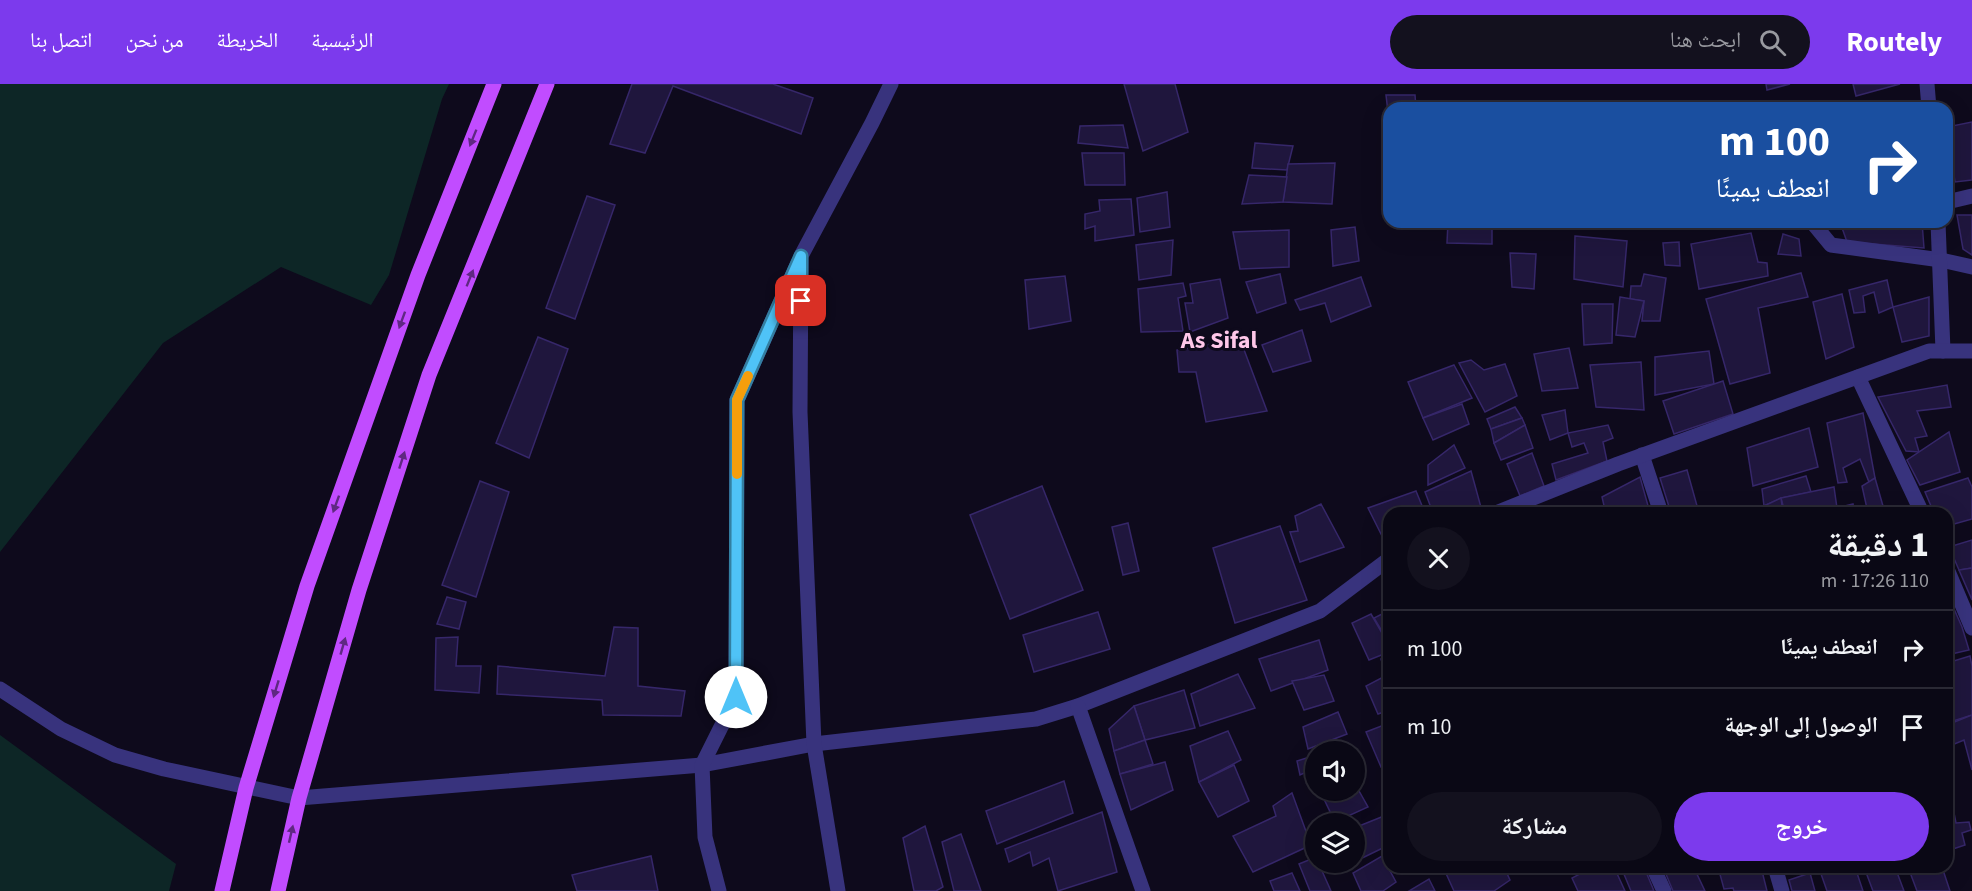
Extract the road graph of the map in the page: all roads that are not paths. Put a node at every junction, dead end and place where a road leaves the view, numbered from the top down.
1 (494, 84) edge
2 (547, 84) edge
3 (891, 84) edge
4 (1927, 84) edge
5 (1928, 102) edge
6 (1972, 196) edge
7 (1953, 201) edge
8 (1817, 228) edge
9 (1938, 228) edge
10 (801, 256) junction
11 (1941, 260) junction
12 (1972, 267) edge
13 (1943, 351) junction
14 (1972, 351) edge
15 (1858, 377) junction
16 (1642, 455) junction
17 (1535, 506) edge
18 (1659, 507) edge
19 (1919, 507) edge
20 (1383, 564) edge
21 (1953, 582) edge
22 (1971, 623) edge
23 (0, 689) edge
24 (1078, 706) junction
25 (814, 744) junction
26 (702, 765) junction
27 (246, 788) junction
28 (299, 798) junction
29 (1656, 873) edge
30 (1779, 873) edge
31 (222, 891) edge
32 (278, 891) edge
33 (719, 891) edge
34 (838, 891) edge
35 (1143, 891) edge
36 (1664, 891) edge
37 (1782, 891) edge

1 -> 27 main road
28 -> 2 main road
3 - 10 street
4 - 5 street
6 - 7 street
8 - 11 street
9 - 11 street
10 - 25 street
10 - 26 street
11 - 12 street
11 - 13 street
13 - 14 street
13 - 15 street
15 - 16 street
15 - 19 street
16 - 17 street
16 - 18 street
20 - 24 street
21 - 22 street
23 - 27 street
24 - 25 street
24 - 35 street
25 - 26 street
25 - 34 street
26 - 28 street
26 - 33 street
27 - 28 street
27 - 31 main road
32 -> 28 main road
29 - 36 street
30 - 37 street

